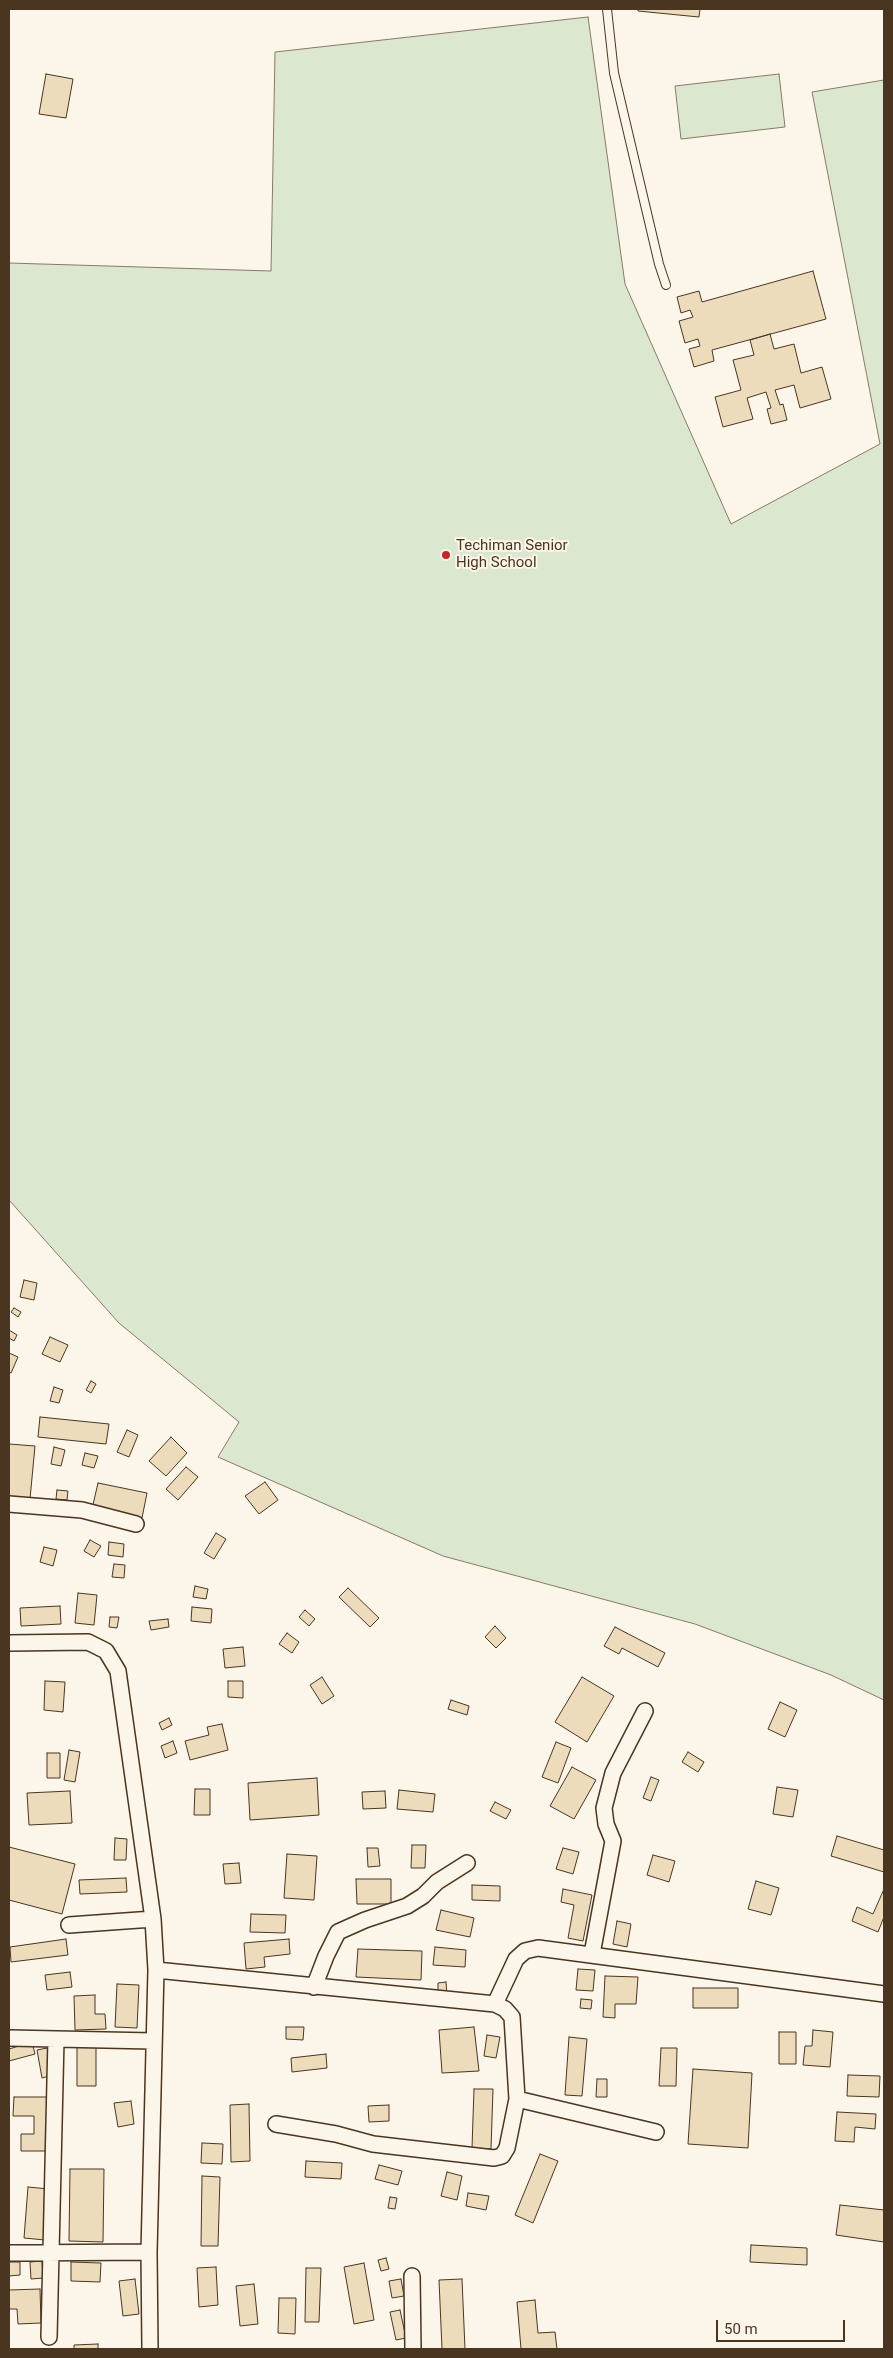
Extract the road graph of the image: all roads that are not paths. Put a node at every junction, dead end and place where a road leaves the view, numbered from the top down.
1 (607, 9) edge
2 (666, 285) dead end
3 (9, 1504) edge
4 (136, 1524) dead end
5 (9, 1643) edge
6 (645, 1711) dead end
7 (468, 1863) dead end
8 (153, 1919) junction
9 (69, 1925) dead end
10 (592, 1954) junction
11 (156, 1970) junction
12 (314, 1987) junction
13 (884, 1994) edge
14 (495, 2004) junction
15 (9, 2038) edge
16 (56, 2039) junction
17 (153, 2041) junction
18 (517, 2099) junction
19 (276, 2124) dead end
20 (656, 2132) dead end
21 (149, 2252) junction
22 (9, 2253) edge
23 (50, 2253) junction
24 (412, 2276) dead end
25 (49, 2336) dead end
26 (150, 2349) edge
27 (413, 2349) edge

1 - 2 lane
3 - 4 street
5 - 8 street
6 - 10 street
7 - 12 street
8 - 9 street
8 - 11 street
10 - 13 street
10 - 14 street
11 - 12 street
11 - 17 street
12 - 14 street
14 - 18 street
15 - 16 street
16 - 17 street
16 - 23 street
17 - 21 street
18 - 19 street
18 - 20 street
21 - 23 street
21 - 26 street
22 - 23 street
23 - 25 street
24 - 27 street

